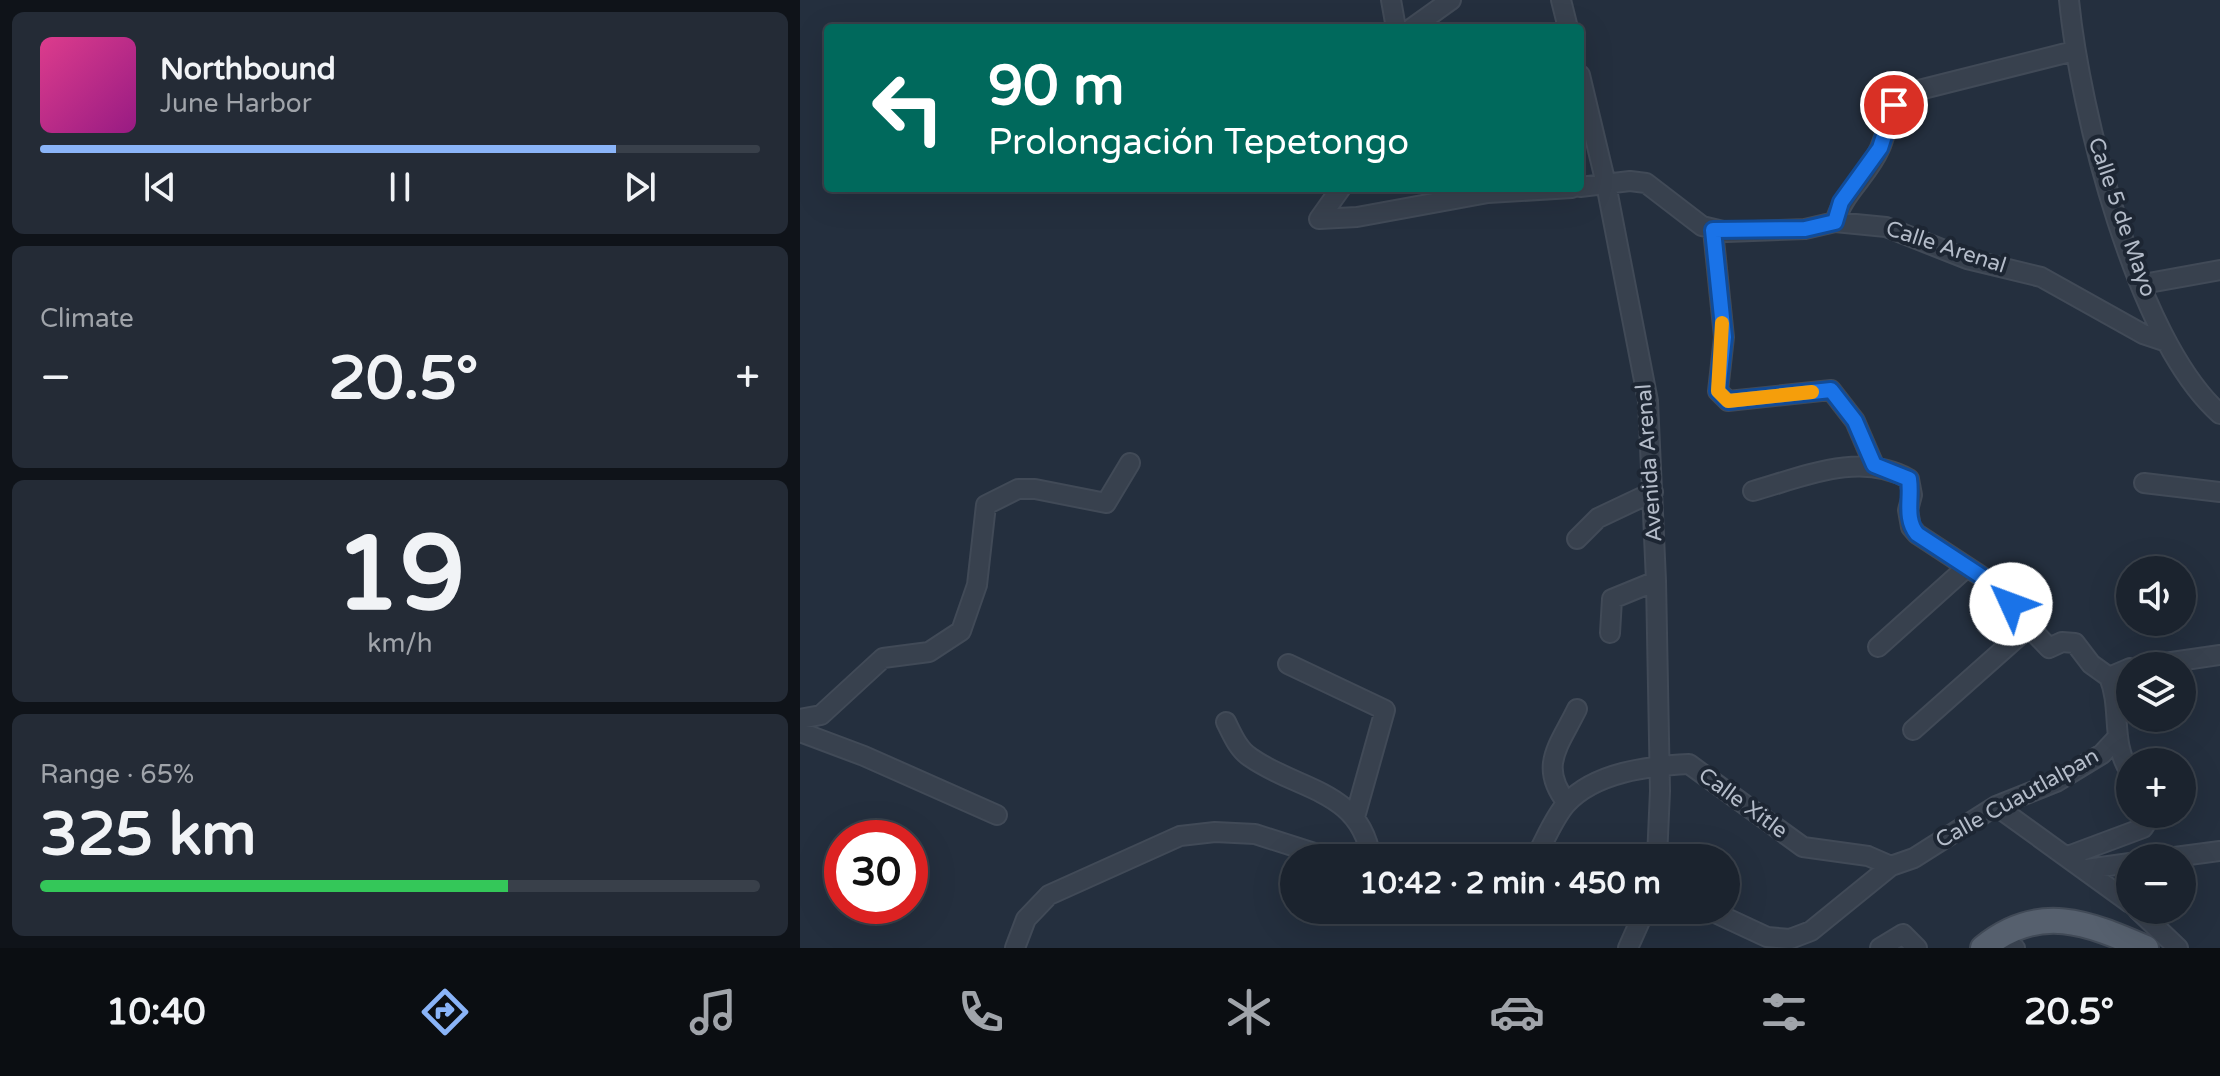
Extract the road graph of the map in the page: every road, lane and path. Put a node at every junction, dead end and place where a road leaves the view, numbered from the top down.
1 (1391, 0) edge
2 (1451, 0) edge
3 (1561, 0) edge
4 (2069, 0) edge
5 (1395, 24) edge
6 (1418, 24) edge
7 (1567, 24) edge
8 (2074, 51) junction
9 (1584, 92) edge
10 (1606, 184) junction
11 (1584, 187) edge
12 (1338, 192) edge
13 (1505, 192) edge
14 (1835, 222) junction
15 (1713, 230) junction
16 (2220, 270) edge
17 (2143, 284) junction
18 (2167, 342) junction
19 (2220, 414) edge
20 (1130, 463) dead end
21 (1874, 465) junction
22 (2144, 483) dead end
23 (1753, 491) dead end
24 (1653, 492) junction
25 (2220, 492) edge
26 (1577, 539) dead end
27 (1967, 567) junction
28 (1656, 581) junction
29 (2029, 627) junction
30 (1610, 633) dead end
31 (1878, 647) dead end
32 (2220, 655) edge
33 (2196, 658) edge
34 (1288, 664) dead end
35 (2116, 674) edge
36 (2109, 677) junction
37 (1577, 709) dead end
38 (800, 719) edge
39 (1226, 722) dead end
40 (1913, 730) dead end
41 (800, 732) edge
42 (2116, 739) junction
43 (2120, 748) edge
44 (1659, 765) junction
45 (1567, 803) junction
46 (1996, 806) junction
47 (997, 815) dead end
48 (1355, 817) junction
49 (2143, 828) edge
50 (1286, 844) edge
51 (1369, 844) edge
52 (1543, 844) edge
53 (1657, 844) edge
54 (2220, 851) edge
55 (2196, 854) edge
56 (2068, 856) junction
57 (2116, 865) edge
58 (1891, 866) junction
59 (2087, 869) junction
60 (2116, 892) edge
61 (1639, 924) edge
62 (1739, 924) edge
63 (2153, 924) edge
64 (1998, 945) edge
65 (1015, 948) edge
66 (1628, 948) edge
67 (1880, 948) edge
68 (1917, 948) edge
69 (2146, 948) edge
70 (2178, 948) edge

1 - 5 street
2 - 6 street
3 - 7 street
4 - 8 street, Calle 5 de Mayo
8 - 14 street
8 - 17 street, Calle 5 de Mayo
9 - 10 street, Avenida Arenal
10 - 11 street
10 - 15 street
10 - 24 street, Avenida Arenal
12 - 13 street
14 - 15 street, Calle Arenal
14 - 18 street, Calle Arenal
15 - 21 street
16 - 17 street
17 - 18 street, Calle 5 de Mayo
18 - 19 street, Calle 5 de Mayo
20 - 38 street
21 - 23 street
21 - 27 street
22 - 25 street
24 - 26 street
24 - 28 street, Avenida Arenal
27 - 29 street
27 - 31 street
28 - 30 street
28 - 44 street, Avenida Arenal
29 - 36 street
29 - 40 street
32 - 33 street
34 - 48 street
35 - 36 street
36 - 42 street, Calle Cuautlalpan
37 - 45 street
39 - 48 street
41 - 47 street
42 - 43 street, Calle Cuautlalpan
42 - 46 street, Calle Cuautlalpan
44 - 45 street, Calle Xitle
44 - 53 street, Avenida Arenal
44 - 58 street, Calle Xitle
45 - 52 street, Calle Xitle
46 - 56 street
46 - 58 street, Calle Cuautlalpan
48 - 51 street
49 - 56 street
50 - 65 street
54 - 55 street
56 - 59 street
57 - 59 street
58 - 62 street, Calle Cuautlalpan
59 - 60 street
61 - 66 street
63 - 70 street
64 - 69 main road
67 - 68 street

